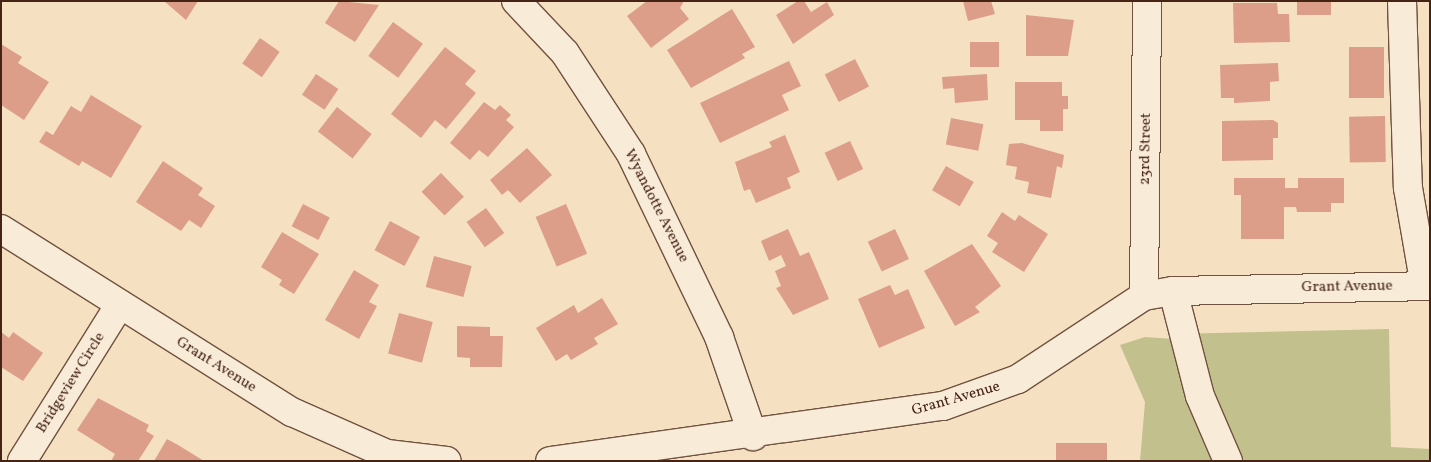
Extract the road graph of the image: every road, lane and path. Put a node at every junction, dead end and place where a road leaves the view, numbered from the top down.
1 (516, 1) edge
2 (1146, 1) edge
3 (1402, 1) edge
4 (1, 229) edge
5 (1428, 286) edge
6 (1173, 290) junction
7 (1144, 296) junction
8 (119, 306) junction
9 (754, 436) junction
10 (386, 458) edge
11 (22, 461) edge
12 (447, 461) edge
13 (550, 461) edge
14 (1228, 461) edge

1 - 9 street, Wyandotte Avenue
2 - 7 street, 23rd Street
3 - 5 street
4 - 8 street, Grant Avenue
5 - 6 street, Grant Avenue
6 - 7 street, Grant Avenue
6 - 14 street
7 - 9 street, Grant Avenue
8 - 10 street, Grant Avenue
8 - 11 street, Bridgeview Circle
9 - 13 street, Grant Avenue
10 - 12 street, Grant Avenue

